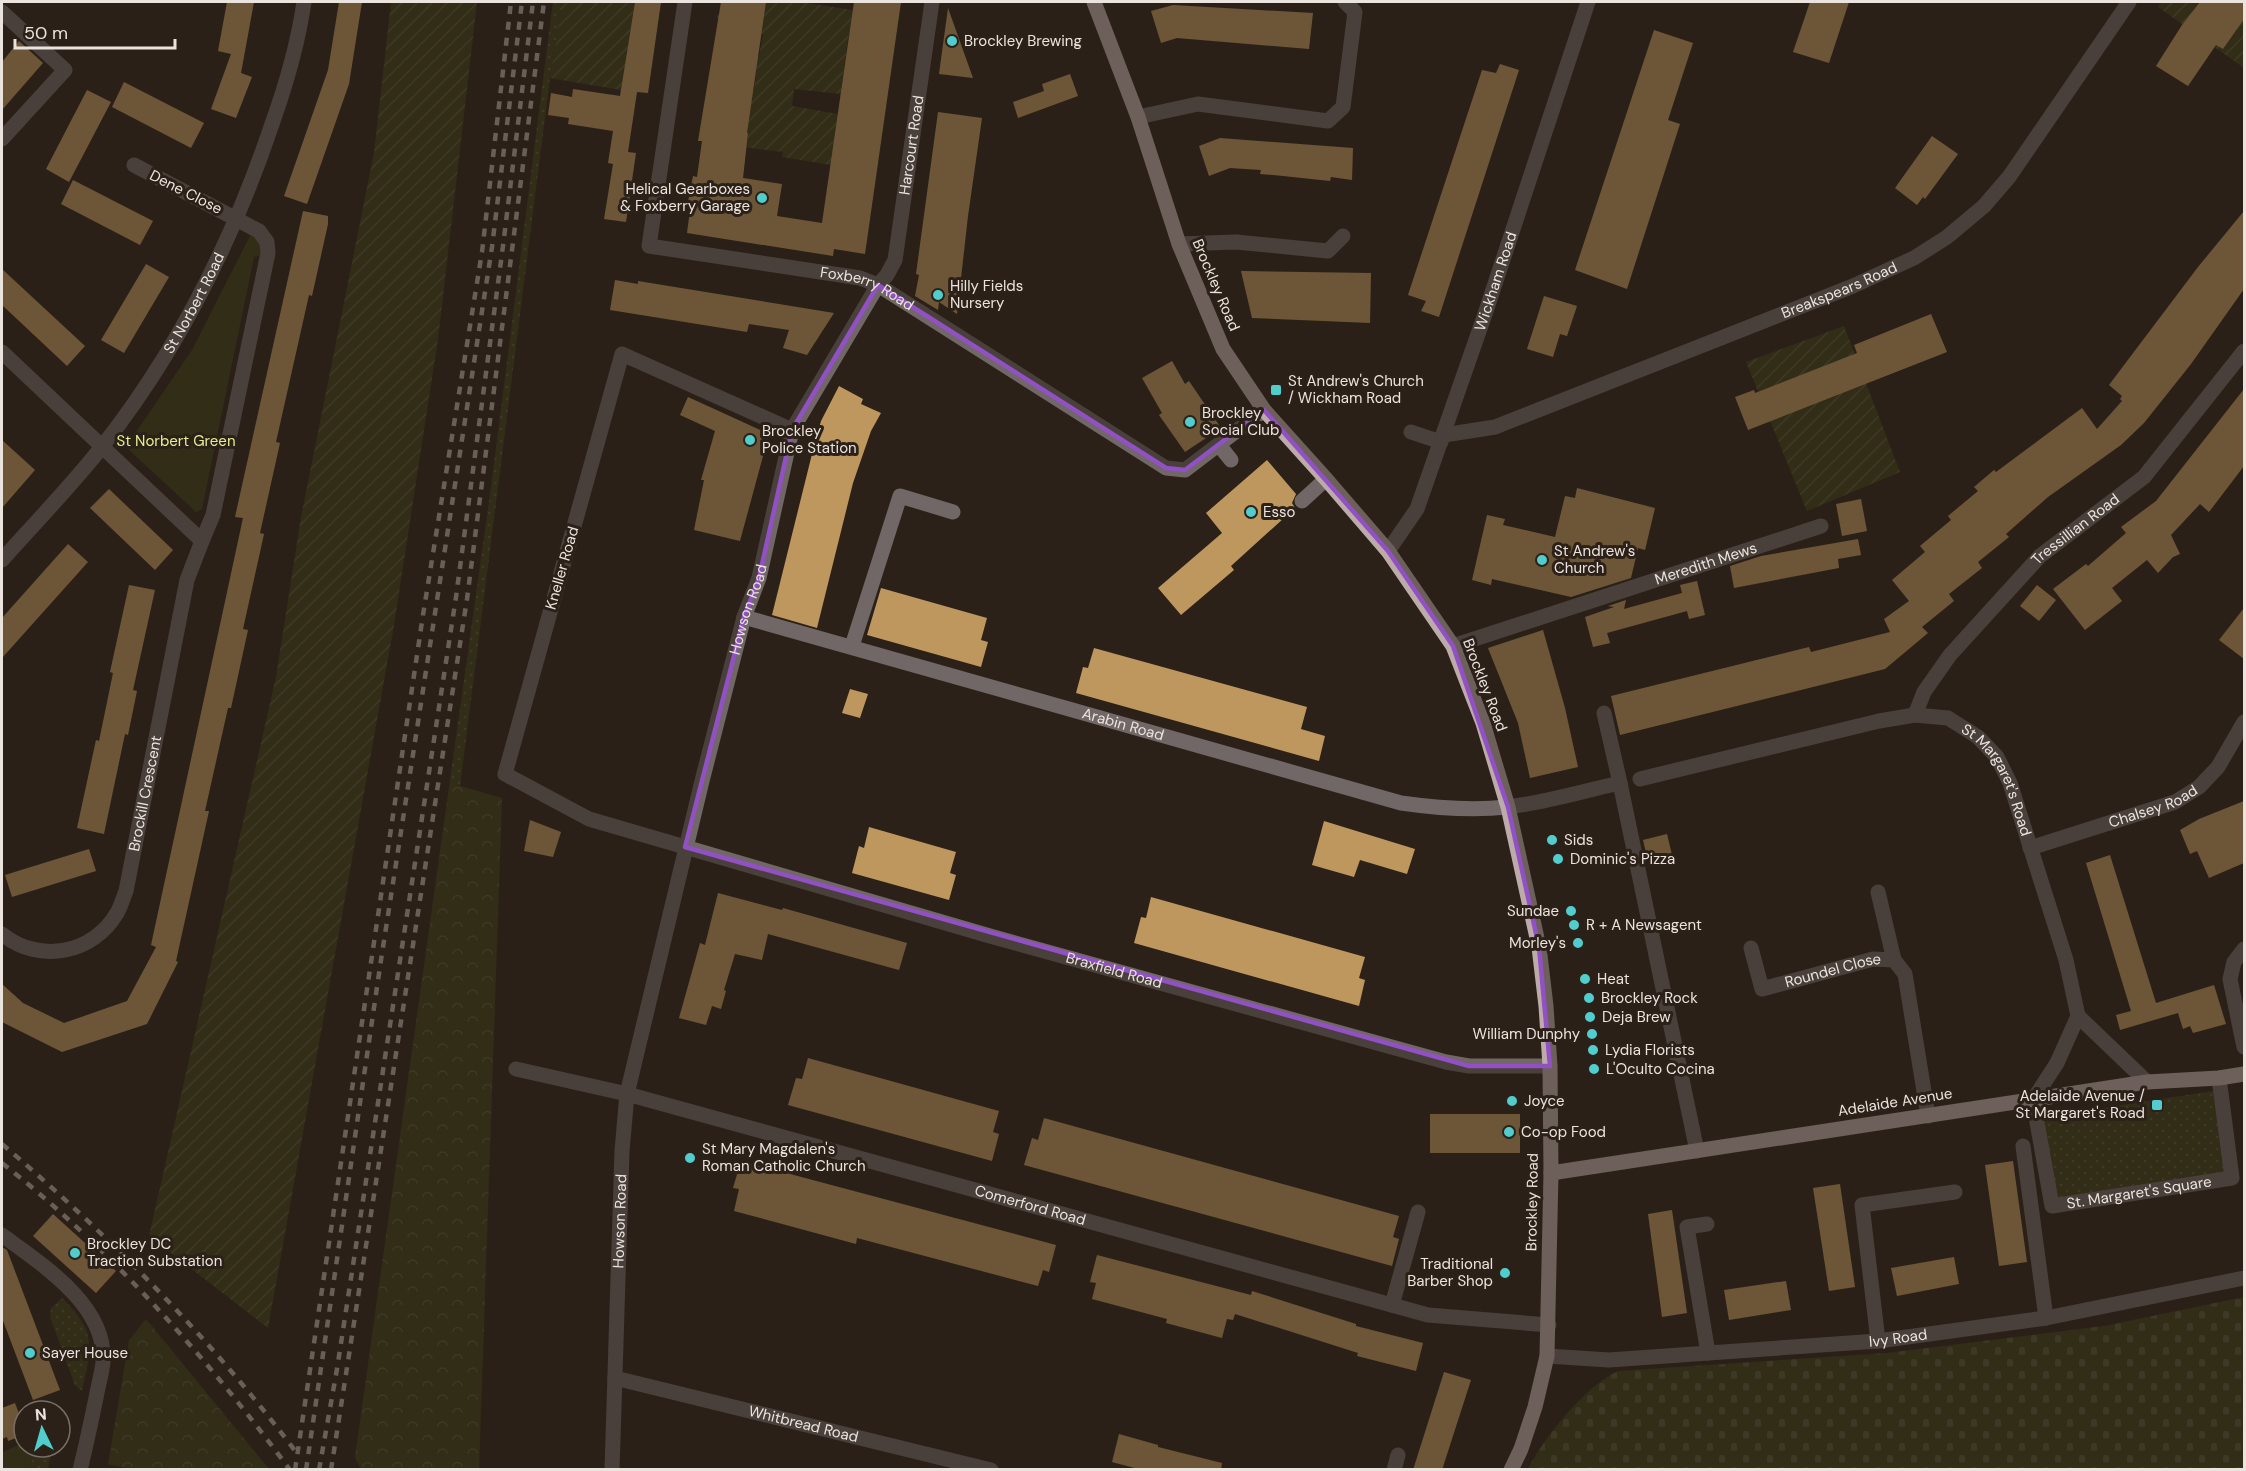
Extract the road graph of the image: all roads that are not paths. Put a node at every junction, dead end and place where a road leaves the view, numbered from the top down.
1 (11, 2) edge
2 (304, 2) edge
3 (685, 2) edge
4 (932, 2) edge
5 (1094, 2) edge
6 (1345, 2) edge
7 (1588, 2) edge
8 (2129, 2) edge
9 (2, 12) edge
10 (1138, 117) junction
11 (2, 139) edge
12 (134, 165) dead end
13 (237, 219) junction
14 (1343, 236) dead end
15 (1179, 244) junction
16 (878, 285) junction
17 (2244, 351) edge
18 (2, 352) edge
19 (1264, 410) junction
20 (792, 430) junction
21 (1411, 432) dead end
22 (1442, 438) junction
23 (1219, 445) junction
24 (101, 448) junction
25 (1231, 460) dead end
26 (1326, 478) junction
27 (1302, 501) dead end
28 (953, 512) dead end
29 (1821, 526) dead end
30 (202, 541) junction
31 (1388, 551) junction
32 (2, 560) edge
33 (744, 617) junction
34 (852, 646) junction
35 (1453, 646) junction
36 (1604, 713) dead end
37 (1915, 715) junction
38 (2244, 722) edge
39 (1640, 779) dead end
40 (1620, 783) junction
41 (1508, 807) junction
42 (685, 847) junction
43 (2031, 848) junction
44 (1878, 892) dead end
45 (2, 934) edge
46 (1751, 948) dead end
47 (2244, 949) edge
48 (1894, 960) junction
49 (2078, 1016) junction
50 (2244, 1047) edge
51 (1550, 1066) junction
52 (516, 1068) dead end
53 (2244, 1074) edge
54 (2219, 1078) junction
55 (2147, 1082) junction
56 (627, 1094) junction
57 (2033, 1100) junction
58 (1928, 1116) junction
59 (2023, 1146) dead end
60 (1698, 1151) junction
61 (1551, 1173) junction
62 (1955, 1192) dead end
63 (1418, 1212) dead end
64 (1707, 1224) dead end
65 (2, 1235) edge
66 (2244, 1278) edge
67 (1392, 1305) junction
68 (2046, 1318) junction
69 (1549, 1324) junction
70 (1878, 1341) junction
71 (1708, 1353) junction
72 (1547, 1356) junction
73 (615, 1378) junction
74 (81, 1470) edge
75 (612, 1470) edge
76 (991, 1470) edge
77 (1511, 1470) edge

1 - 9 street
2 - 13 street, St Norbert Road
3 - 16 street, Foxberry Road
4 - 16 street, Harcourt Road
5 - 10 main road, Brockley Road
6 - 10 street
7 - 22 street, Wickham Road
8 - 22 street, Breakspears Road
9 - 11 street
10 - 15 main road, Brockley Road
12 - 13 street, Dene Close
13 - 24 street, St Norbert Road
13 - 30 street
14 - 15 street
15 - 19 main road, Brockley Road
16 - 20 street, Howson Road
16 - 23 street, Foxberry Road
17 - 37 street, Tressillian Road
18 - 24 street
19 - 23 street, Foxberry Road
19 - 26 main road, Brockley Road
20 - 33 street, Howson Road
20 - 42 street, Kneller Road
21 - 22 street
22 - 31 street, Wickham Road
23 - 25 street
24 - 30 street
24 - 32 street, St Norbert Road
26 - 27 street
26 - 31 main road, Brockley Road
28 - 34 street
29 - 35 street, Meredith Mews
30 - 45 street, Brockill Crescent
31 - 35 main road, Brockley Road
33 - 34 street, Arabin Road
33 - 42 street, Howson Road
34 - 41 street, Arabin Road
35 - 41 main road, Brockley Road
36 - 40 street
37 - 39 street, St Margaret's Road
37 - 43 street, St Margaret's Road
38 - 43 street, Chalsey Road
40 - 41 street, Arabin Road
40 - 60 street
41 - 51 main road, Brockley Road
42 - 51 street, Braxfield Road
42 - 56 street, Howson Road
43 - 49 street, St Margaret's Road
44 - 48 street
46 - 48 street, Roundel Close
47 - 50 street
48 - 58 street, Roundel Close
49 - 55 street
49 - 57 street
51 - 61 main road, Brockley Road
52 - 56 street, Comerford Road
53 - 54 main road, Adelaide Avenue
54 - 55 main road, Adelaide Avenue
54 - 57 street, St. Margaret's Square
55 - 57 main road, Adelaide Avenue
56 - 67 street, Comerford Road
56 - 73 street, Howson Road
57 - 58 main road, Adelaide Avenue
58 - 60 main road, Adelaide Avenue
59 - 68 street
60 - 61 main road, Adelaide Avenue
61 - 69 main road, Brockley Road
62 - 70 street
63 - 67 street
64 - 71 street
65 - 74 street
66 - 68 street, Ivy Road
67 - 69 street, Comerford Road
68 - 70 street, Ivy Road
69 - 72 main road, Brockley Road
70 - 71 street, Ivy Road
71 - 72 street, Ivy Road
72 - 77 main road, Brockley Road
73 - 75 street, Howson Road
73 - 76 street, Whitbread Road

